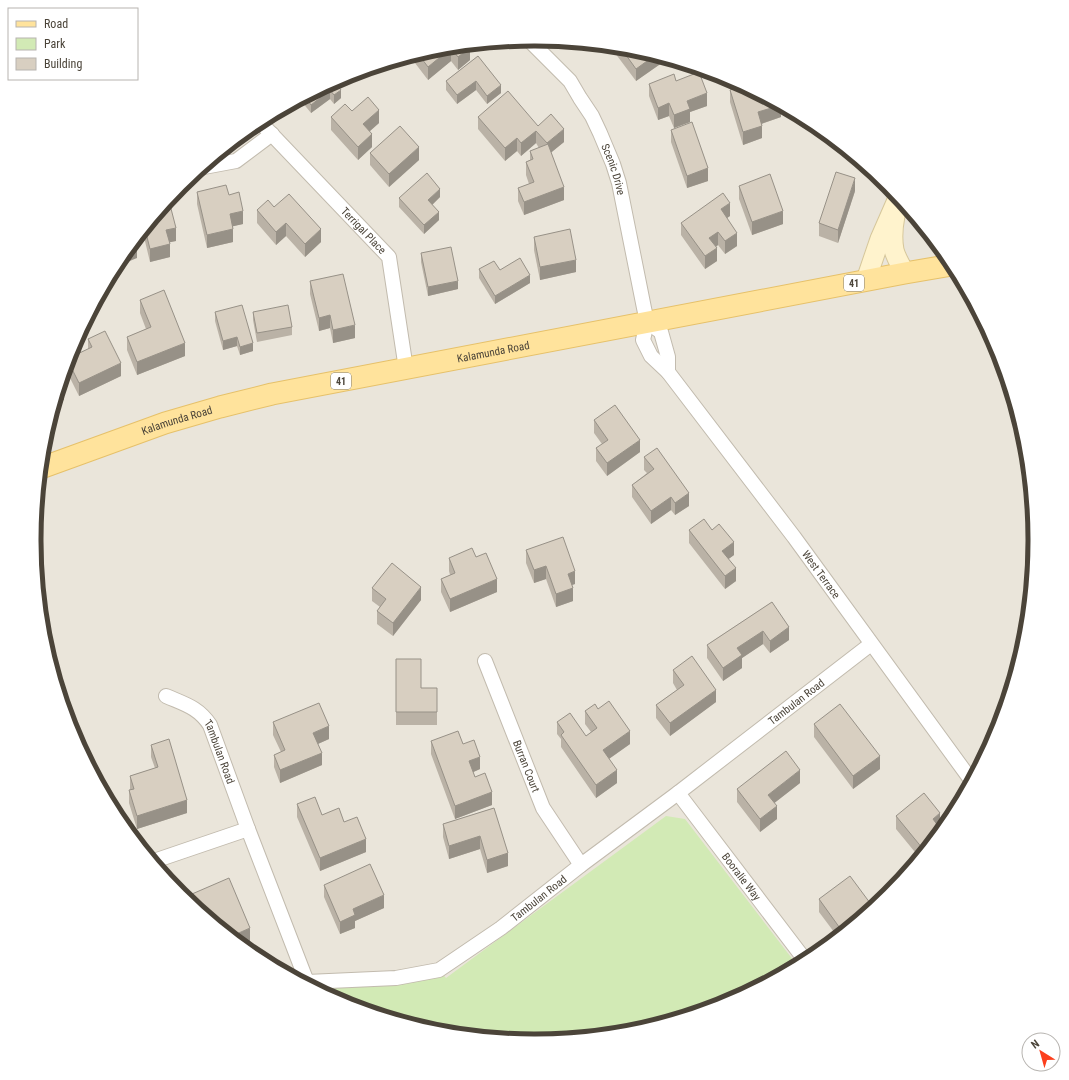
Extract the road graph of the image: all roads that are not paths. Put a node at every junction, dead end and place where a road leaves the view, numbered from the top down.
1 (535, 46) edge
2 (265, 127) edge
3 (272, 134) junction
4 (214, 165) edge
5 (896, 204) edge
6 (897, 206) edge
7 (945, 266) edge
8 (905, 273) junction
9 (866, 280) junction
10 (647, 322) junction
11 (406, 369) junction
12 (47, 466) edge
13 (871, 644) junction
14 (485, 661) dead end
15 (166, 696) dead end
16 (968, 776) edge
17 (678, 793) junction
18 (248, 829) junction
19 (159, 859) edge
20 (581, 865) junction
21 (801, 955) edge
22 (306, 977) edge
23 (314, 982) edge

1 - 10 street, Scenic Drive
2 - 3 street, Terrigal Place
3 - 4 street
3 - 11 street, Terrigal Place
5 - 9 street
6 - 8 street
7 - 8 main road, Kalamunda Road / 41
8 - 9 main road, Kalamunda Road / 41
9 - 10 main road, Kalamunda Road / 41
10 - 11 main road, Kalamunda Road / 41
10 - 13 street, West Terrace
11 - 12 main road, Kalamunda Road / 41
13 - 16 street, West Terrace
13 - 17 street, Tambulan Road
14 - 20 street, Burran Court
15 - 18 street, Tambulan Road
17 - 20 street, Tambulan Road
17 - 21 street, Booralie Way
18 - 19 street
18 - 22 street, Tambulan Road
20 - 23 street, Tambulan Road

